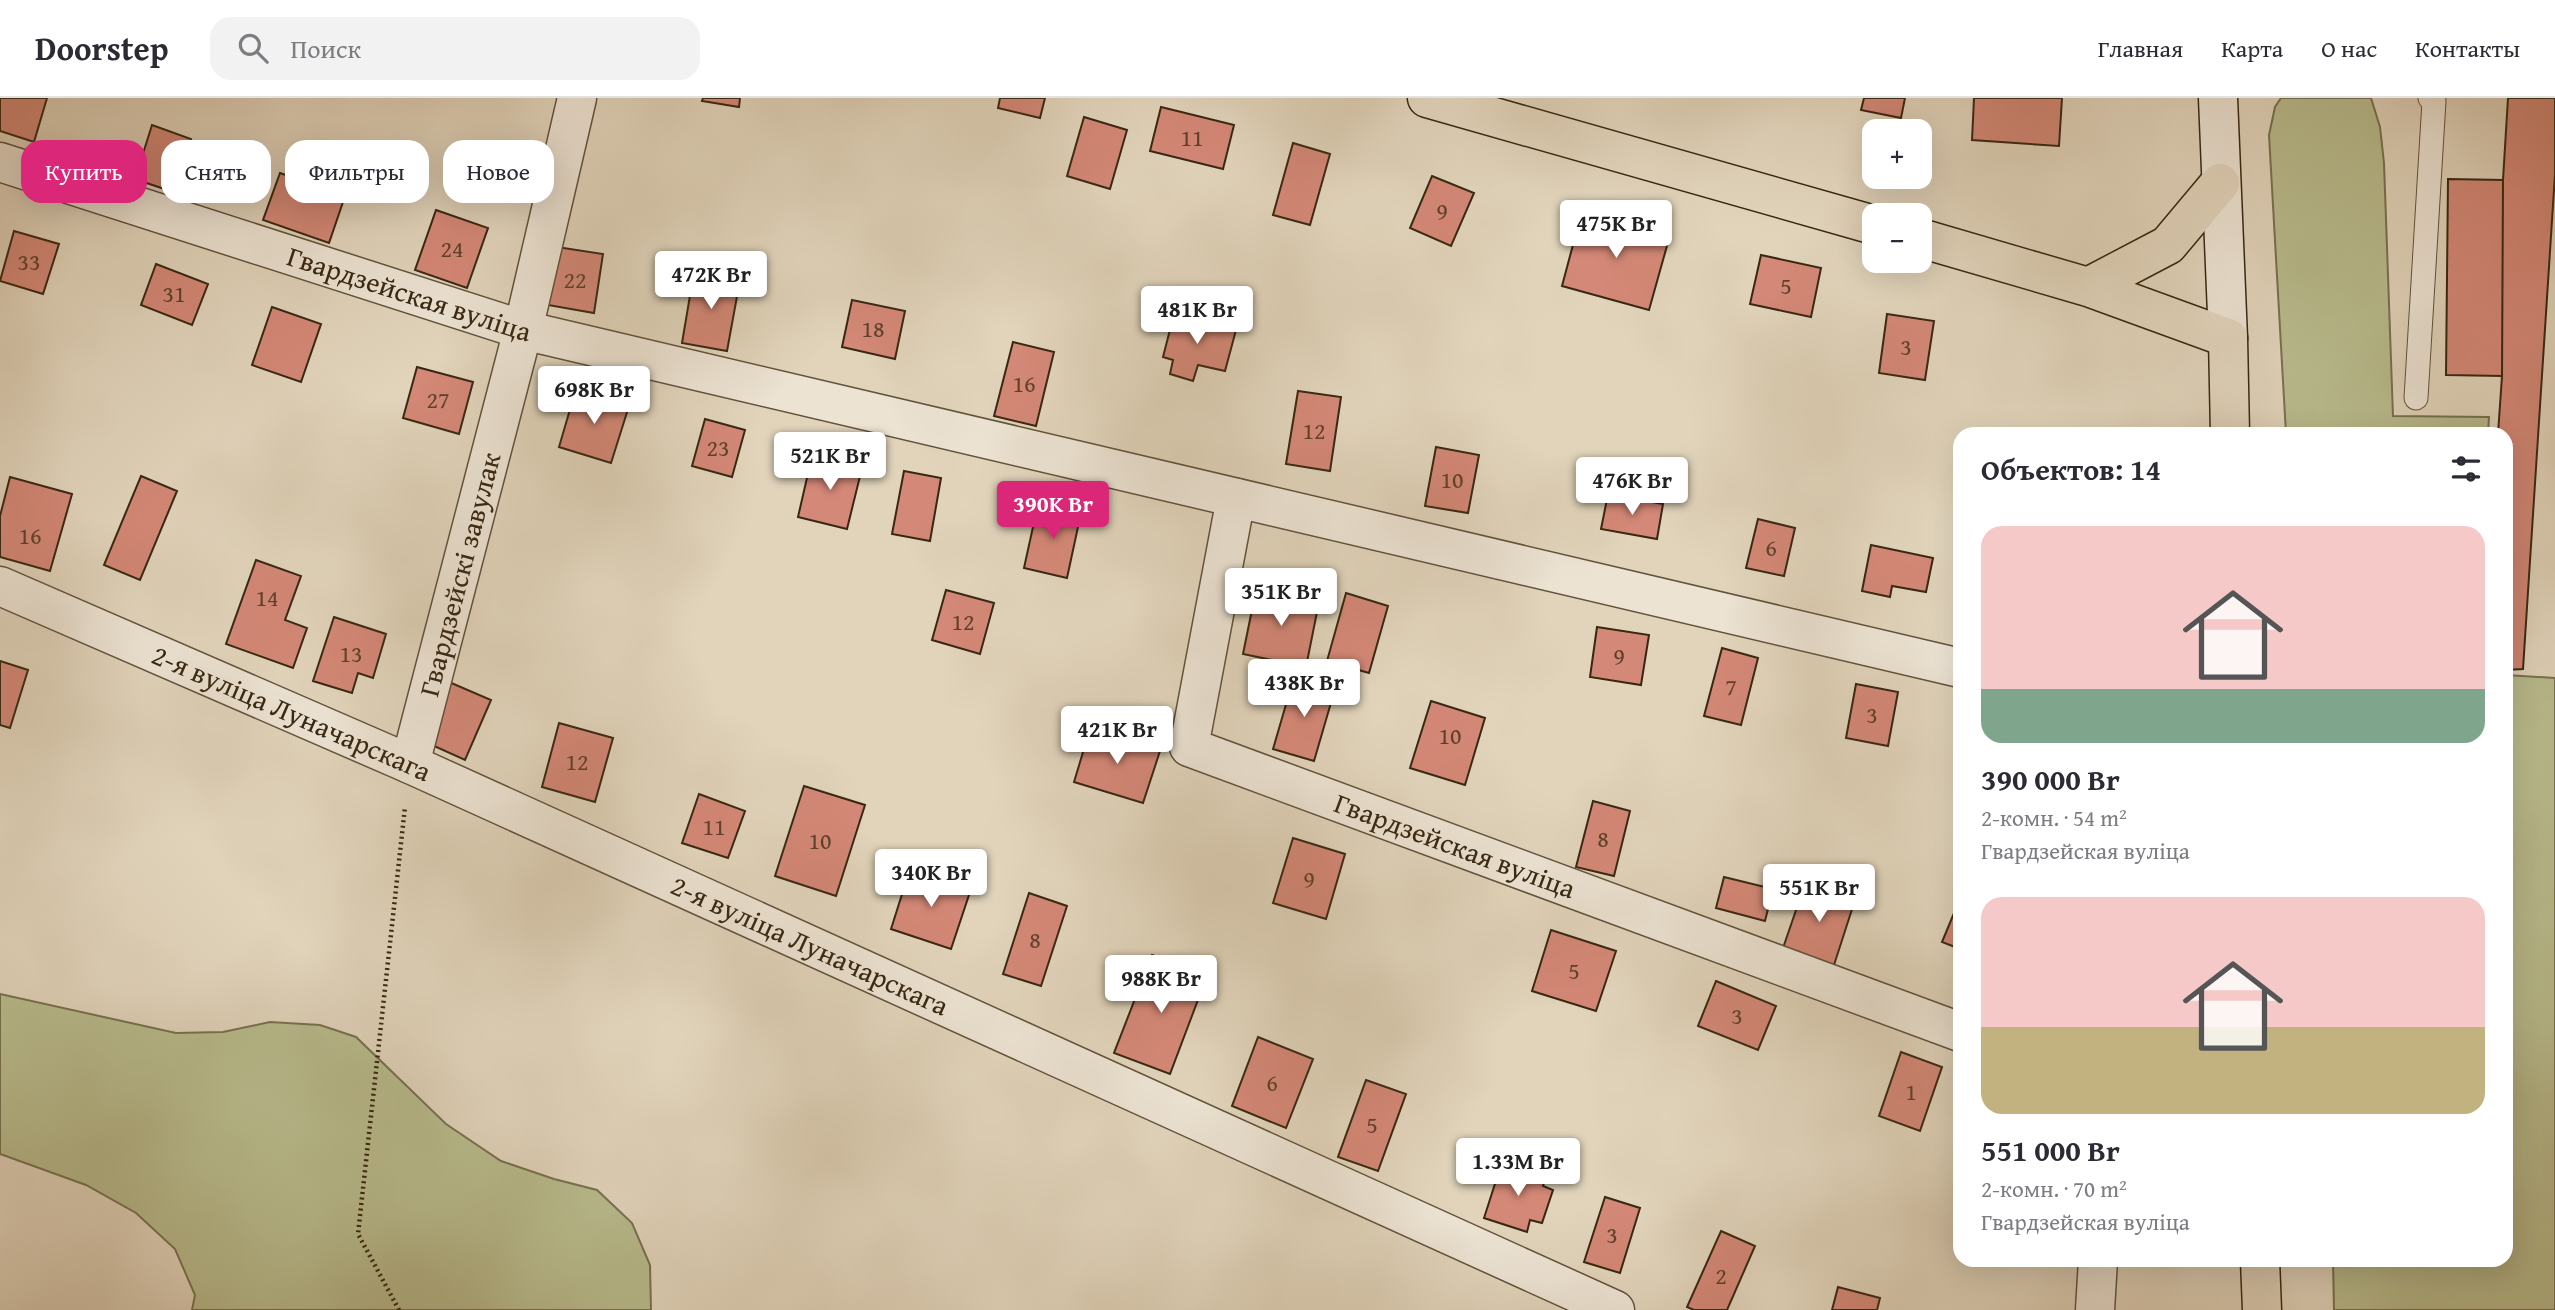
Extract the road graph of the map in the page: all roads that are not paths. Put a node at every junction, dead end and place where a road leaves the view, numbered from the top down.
1 (577, 98) edge
2 (1427, 98) edge
3 (2218, 98) edge
4 (2430, 98) edge
5 (0, 162) edge
6 (2220, 183) junction
7 (1862, 222) edge
8 (1932, 242) edge
9 (2088, 287) junction
10 (523, 330) junction
11 (2228, 338) junction
12 (2416, 398) dead end
13 (2230, 427) edge
14 (1236, 498) junction
15 (0, 586) edge
16 (1953, 666) edge
17 (410, 764) junction
18 (1953, 1029) edge
19 (2098, 1267) edge
20 (2260, 1267) edge
21 (1615, 1310) edge
22 (2095, 1310) edge
23 (2262, 1310) edge

1 - 10 street, Гвардзейскі завулак
2 - 7 main road
3 - 6 street
4 - 12 lane
5 - 10 street, Гвардзейская вуліца
6 - 9 main road
6 - 11 street
8 - 9 main road
9 - 11 main road
10 - 14 street, Гвардзейская вуліца
10 - 17 street, Гвардзейскі завулак
11 - 13 main road
14 - 16 street, Гвардзейская вуліца
14 - 18 street, Гвардзейская вуліца
15 - 17 street, 2-я вуліца Луначарскага
17 - 21 street, 2-я вуліца Луначарскага
19 - 22 street
20 - 23 main road

